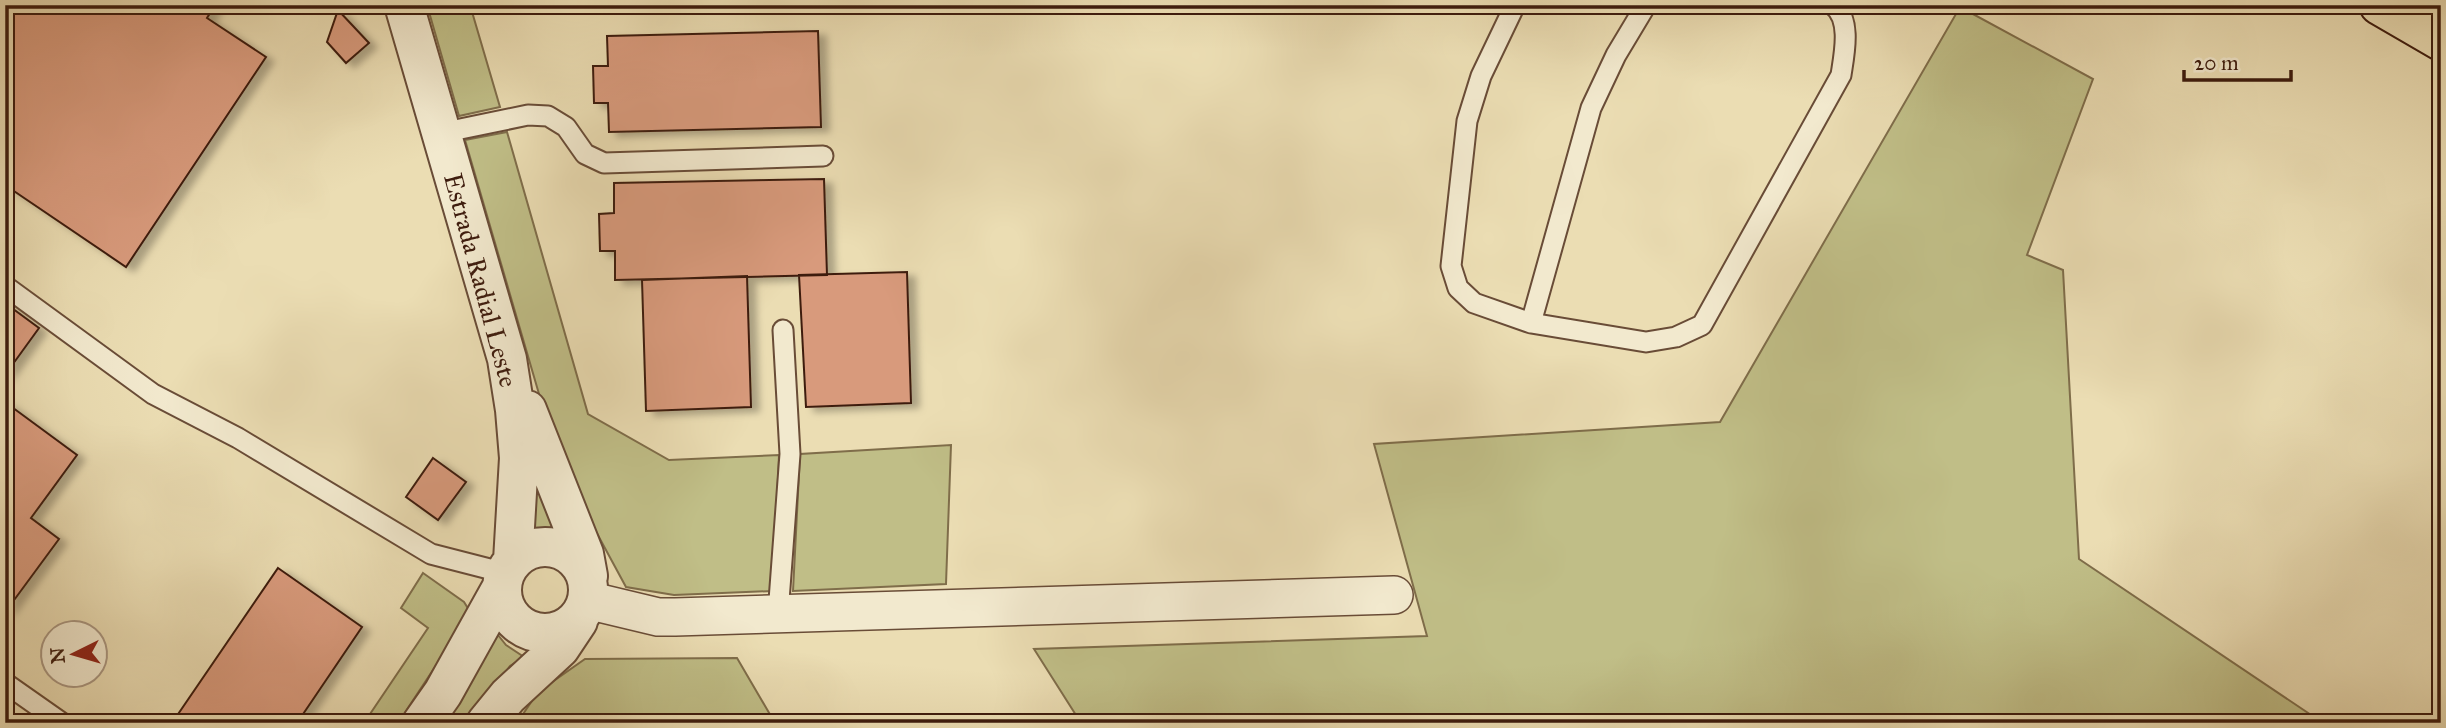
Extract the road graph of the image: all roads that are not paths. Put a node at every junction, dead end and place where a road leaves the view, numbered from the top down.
1 (404, 5) edge
2 (1515, 5) edge
3 (1646, 5) edge
4 (1833, 5) edge
5 (2379, 5) edge
6 (2441, 41) edge
7 (441, 133) junction
8 (823, 156) dead end
9 (5, 286) edge
10 (1531, 323) junction
11 (783, 330) dead end
12 (507, 359) junction
13 (507, 574) junction
14 (1394, 595) dead end
15 (586, 600) junction
16 (778, 614) junction
17 (5, 683) edge
18 (62, 723) edge
19 (422, 723) edge
20 (486, 723) edge

1 - 7 street, Estrada Radial Leste
2 - 10 lane
3 - 10 lane
4 - 10 lane
5 - 6 main road
7 - 8 lane
7 - 12 street, Estrada Radial Leste
9 - 13 lane
11 - 16 lane
12 - 13 street, Estrada Radial Leste
12 - 15 street
13 - 15 street
13 - 15 street
13 - 19 street, Estrada Radial Leste
14 - 16 street
15 - 16 street
15 - 20 street
17 - 18 lane

